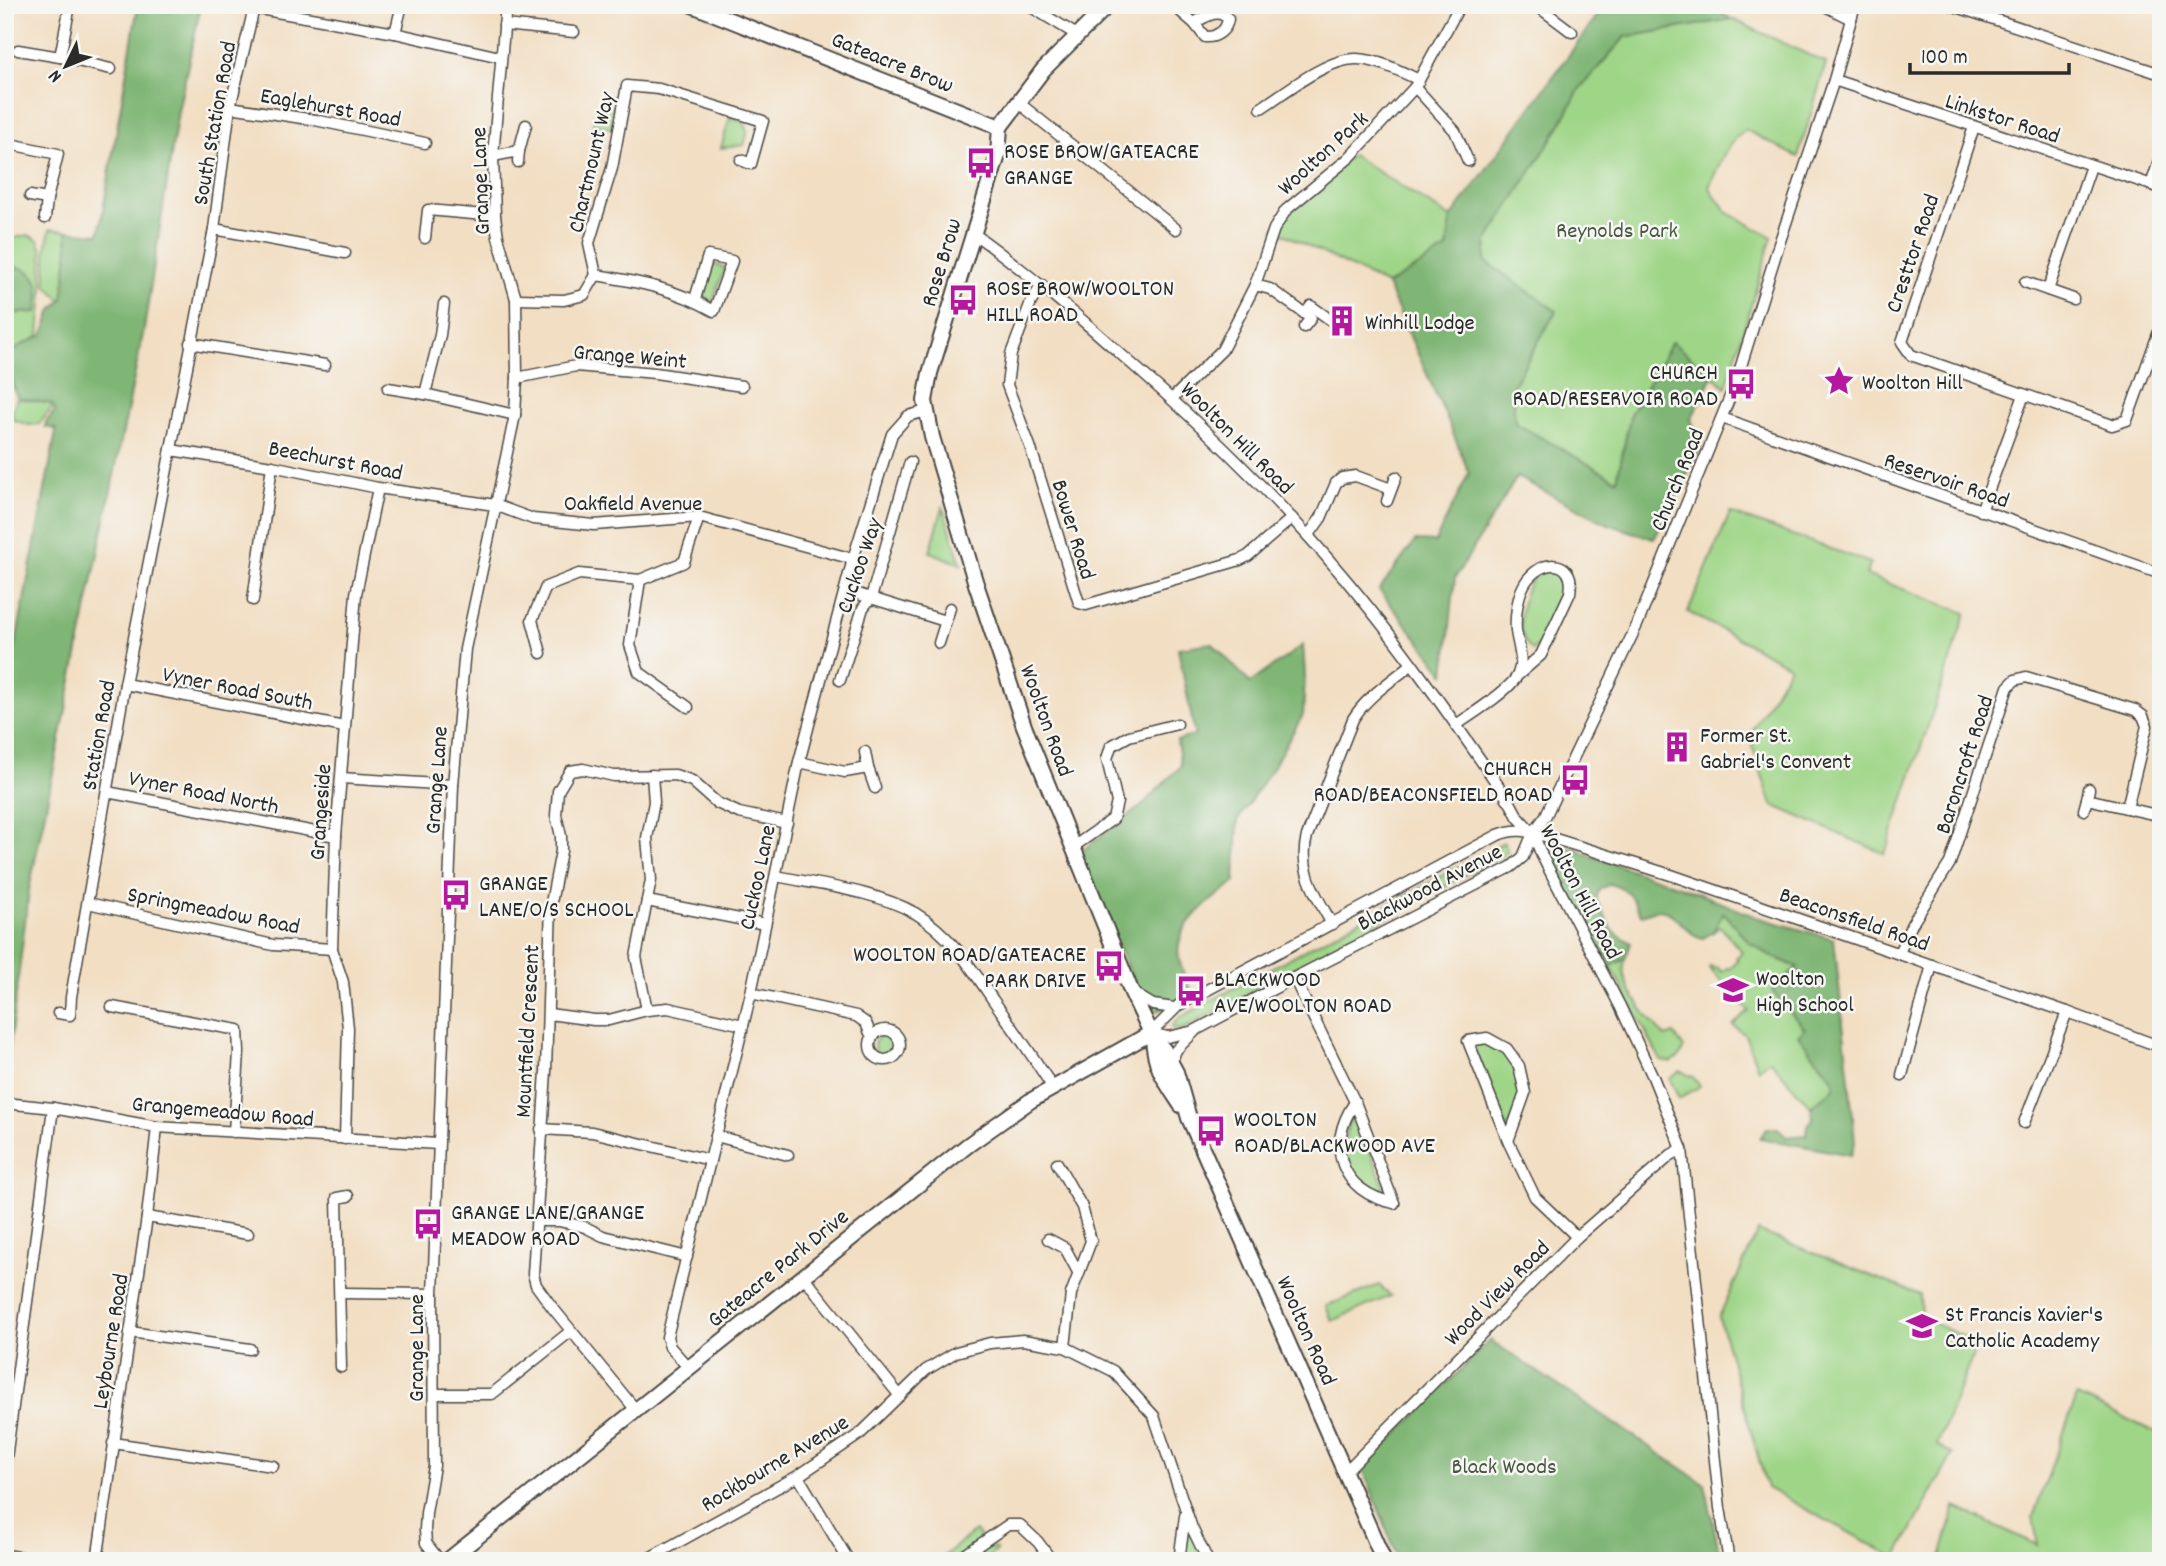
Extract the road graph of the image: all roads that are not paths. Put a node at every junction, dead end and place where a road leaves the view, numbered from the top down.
1 (70, 5) edge
2 (402, 5) edge
3 (506, 5) edge
4 (692, 5) edge
5 (1028, 5) edge
6 (1108, 5) edge
7 (1174, 5) edge
8 (1460, 5) edge
9 (1536, 5) edge
10 (1823, 5) edge
11 (1855, 5) edge
12 (1951, 5) edge
13 (254, 7) edge
14 (1852, 19) junction
15 (1194, 23) dead end
16 (504, 25) junction
17 (574, 32) dead end
18 (1572, 32) dead end
19 (395, 33) junction
20 (1077, 35) junction
21 (18, 50) dead end
22 (60, 57) junction
23 (500, 57) junction
24 (111, 69) dead end
25 (2161, 74) edge
26 (1834, 80) junction
27 (1417, 83) junction
28 (1019, 103) junction
29 (230, 107) junction
30 (1261, 108) dead end
31 (526, 125) dead end
32 (1000, 127) junction
33 (1974, 127) junction
34 (5, 143) edge
35 (425, 143) dead end
36 (2161, 155) edge
37 (493, 156) junction
38 (741, 160) dead end
39 (1468, 161) dead end
40 (2091, 166) junction
41 (2156, 187) edge
42 (30, 196) dead end
43 (47, 199) junction
44 (495, 216) junction
45 (45, 218) dead end
46 (214, 229) junction
47 (1176, 229) dead end
48 (973, 233) junction
49 (425, 238) dead end
50 (345, 253) dead end
51 (596, 275) junction
52 (2025, 282) dead end
53 (1042, 285) junction
54 (1255, 285) junction
55 (2048, 290) junction
56 (516, 299) junction
57 (695, 299) junction
58 (2073, 299) dead end
59 (444, 304) dead end
60 (1305, 314) junction
61 (1332, 321) dead end
62 (2161, 326) edge
63 (1304, 327) dead end
64 (190, 343) junction
65 (325, 365) dead end
66 (517, 378) junction
67 (741, 386) dead end
68 (388, 388) dead end
69 (425, 394) junction
70 (2024, 394) junction
71 (1172, 399) junction
72 (927, 411) junction
73 (515, 415) junction
74 (1721, 418) junction
75 (171, 450) junction
76 (911, 462) dead end
77 (272, 466) junction
78 (1396, 477) dead end
79 (378, 488) junction
80 (1391, 489) junction
81 (1387, 501) dead end
82 (495, 505) junction
83 (1981, 511) junction
84 (699, 517) junction
85 (1292, 518) junction
86 (1308, 536) junction
87 (853, 559) junction
88 (2161, 573) edge
89 (640, 580) junction
90 (845, 590) junction
91 (871, 598) junction
92 (253, 600) dead end
93 (950, 608) dead end
94 (945, 621) junction
95 (939, 643) dead end
96 (541, 653) dead end
97 (1412, 664) junction
98 (1518, 676) junction
99 (840, 680) dead end
100 (125, 684) junction
101 (688, 707) dead end
102 (1177, 724) dead end
103 (1457, 726) junction
104 (344, 727) junction
105 (865, 752) dead end
106 (799, 762) junction
107 (868, 768) junction
108 (652, 775) junction
109 (341, 778) junction
110 (453, 785) junction
111 (875, 788) dead end
112 (107, 792) junction
113 (2087, 800) dead end
114 (2127, 808) junction
115 (2161, 816) edge
116 (786, 823) junction
117 (1533, 833) junction
118 (336, 836) junction
119 (1073, 847) junction
120 (776, 876) junction
121 (646, 901) junction
122 (88, 903) junction
123 (765, 924) junction
124 (1332, 924) junction
125 (332, 949) junction
126 (1899, 953) junction
127 (1932, 965) junction
128 (1294, 978) junction
129 (1132, 992) junction
130 (751, 993) junction
131 (111, 1007) dead end
132 (1174, 1009) junction
133 (647, 1010) junction
134 (2067, 1012) junction
135 (58, 1013) dead end
136 (549, 1014) junction
137 (743, 1025) junction
138 (1194, 1031) junction
139 (874, 1034) dead end
140 (1152, 1035) junction
141 (2160, 1043) edge
142 (1172, 1061) junction
143 (1902, 1074) dead end
144 (1054, 1088) junction
145 (1355, 1102) junction
146 (5, 1103) edge
147 (53, 1108) junction
148 (1189, 1118) junction
149 (2024, 1123) dead end
150 (157, 1127) junction
151 (541, 1129) junction
152 (234, 1132) junction
153 (716, 1136) junction
154 (345, 1139) junction
155 (1508, 1140) junction
156 (438, 1144) junction
157 (1682, 1149) junction
158 (788, 1155) dead end
159 (710, 1160) junction
160 (1057, 1163) dead end
161 (348, 1196) dead end
162 (147, 1217) junction
163 (537, 1221) junction
164 (248, 1234) dead end
165 (1577, 1237) junction
166 (1048, 1239) dead end
167 (687, 1257) junction
168 (1079, 1274) junction
169 (803, 1276) junction
170 (340, 1293) junction
171 (433, 1294) junction
172 (571, 1331) junction
173 (130, 1332) junction
174 (1065, 1347) junction
175 (250, 1349) dead end
176 (341, 1367) dead end
177 (688, 1367) junction
178 (435, 1394) junction
179 (900, 1395) junction
180 (635, 1409) junction
181 (113, 1443) junction
182 (5, 1466) edge
183 (272, 1466) dead end
184 (1346, 1471) junction
185 (798, 1476) junction
186 (1186, 1511) junction
187 (5, 1556) edge
188 (963, 1556) dead end
189 (47, 1561) edge
190 (97, 1561) edge
191 (440, 1561) edge
192 (447, 1561) edge
193 (644, 1561) edge
194 (849, 1561) edge
195 (1052, 1561) edge
196 (1179, 1561) edge
197 (1208, 1561) edge
198 (1384, 1561) edge
199 (1729, 1561) edge

1 - 22 street
2 - 19 street
3 - 16 street, Grange Lane
4 - 32 street, Gateacre Brow
5 - 20 street
6 - 20 street
7 - 15 street
8 - 27 street, Woolton Park
9 - 18 street
10 - 14 street
11 - 14 street, Church Road
12 - 25 street
13 - 19 street, South Station Road
13 - 29 street, South Station Road
14 - 26 street, Church Road
16 - 17 street
16 - 23 street, Grange Lane
19 - 23 street, South Station Road
20 - 28 street
21 - 22 street
22 - 24 street
23 - 37 street, Grange Lane
26 - 33 street, Linkstor Road
26 - 74 street, Church Road
27 - 30 street
27 - 39 street
27 - 54 street, Woolton Park
28 - 32 street
28 - 47 street
29 - 35 street, Eaglehurst Road
29 - 46 street, South Station Road
31 - 37 street
32 - 48 street, Rose Brow
33 - 40 street, Linkstor Road
33 - 70 street, Cresttor Road
34 - 43 street
36 - 41 street
37 - 44 street, Grange Lane
38 - 51 street, Chartmount Way
40 - 41 street, Linkstor Road
40 - 55 street
42 - 43 street
43 - 45 street
44 - 49 street
44 - 56 street, Grange Lane
46 - 50 street
46 - 64 street, South Station Road
48 - 53 street, Woolton Hill Road
48 - 72 street, Rose Brow
51 - 56 street
51 - 57 street
52 - 55 street
53 - 71 street, Woolton Hill Road
53 - 85 street, Bower Road
54 - 60 street
54 - 71 street, Woolton Park
55 - 58 street
56 - 66 street, Grange Lane
57 - 57 street
59 - 69 street
60 - 61 street
60 - 63 street
62 - 70 street
64 - 65 street
64 - 75 street, South Station Road
66 - 67 street, Grange Weint
66 - 73 street, Grange Lane
68 - 69 street
69 - 73 street
70 - 83 street
71 - 85 street, Woolton Hill Road
72 - 87 street, Cuckoo Lane
72 - 119 street, Woolton Road
73 - 82 street, Grange Lane
74 - 83 street, Reservoir Road
74 - 117 street, Church Road
75 - 77 street, Beechurst Road
75 - 100 street, Station Road
76 - 91 street, Cuckoo Way
77 - 79 street, Beechurst Road
77 - 92 street
78 - 80 street
79 - 82 street, Beechurst Road
79 - 104 street, Grangeside
80 - 81 street
80 - 86 street
82 - 84 street, Oakfield Avenue
82 - 110 street, Grange Lane
83 - 88 street, Reservoir Road
84 - 87 street, Oakfield Avenue
84 - 89 street
85 - 86 street, Woolton Hill Road
86 - 97 street, Woolton Hill Road
87 - 90 street, Cuckoo Lane
89 - 96 street
89 - 101 street
90 - 91 street
90 - 106 street, Cuckoo Lane
91 - 94 street
91 - 99 street, Cuckoo Way
93 - 94 street
94 - 95 street
97 - 103 street, Woolton Hill Road
97 - 124 street
98 - 98 street
98 - 103 street
100 - 104 street, Vyner Road South
100 - 112 street, Station Road
102 - 119 street
103 - 117 street, Woolton Hill Road
104 - 109 street, Grangeside
105 - 107 street
106 - 107 street
106 - 116 street, Cuckoo Lane
107 - 111 street
108 - 116 street, Mountfield Crescent
108 - 121 street
108 - 136 street, Mountfield Crescent
109 - 110 street
109 - 118 street, Grangeside
110 - 156 street, Grange Lane
112 - 118 street, Vyner Road North
112 - 122 street, Station Road
113 - 114 street
114 - 115 street
114 - 126 street, Baroncroft Road
116 - 120 street, Cuckoo Lane
117 - 124 street, Blackwood Avenue
117 - 126 street, Beaconsfield Road
117 - 128 street, Blackwood Avenue
117 - 157 street, Woolton Hill Road
118 - 125 street, Grangeside
119 - 129 street, Woolton Road
120 - 123 street, Cuckoo Lane
120 - 144 street
121 - 123 street
121 - 133 street
122 - 125 street, Springmeadow Road
122 - 135 street, Station Road
123 - 130 street, Cuckoo Lane
124 - 132 street, Blackwood Avenue
125 - 154 street, Grangeside
126 - 127 street, Beaconsfield Road
127 - 134 street, Beaconsfield Road
127 - 143 street
128 - 138 street, Blackwood Avenue
128 - 145 street
129 - 132 street
129 - 140 street, Woolton Road
130 - 137 street, Cuckoo Lane
130 - 139 street
131 - 152 street
132 - 140 street, Blackwood Avenue
133 - 136 street
133 - 137 street
134 - 141 street, Beaconsfield Road
134 - 149 street
136 - 151 street, Mountfield Crescent
137 - 153 street, Cuckoo Lane
138 - 140 street, Blackwood Avenue
138 - 142 street, Blackwood Avenue
140 - 142 street, Woolton Road
140 - 144 street, Gateacre Park Drive
140 - 148 street, Woolton Road
142 - 148 street, Woolton Road
144 - 169 street, Gateacre Park Drive
145 - 145 street
146 - 147 street, Grangemeadow Road
147 - 150 street, Grangemeadow Road
147 - 182 street
148 - 184 street, Woolton Road
150 - 152 street, Grangemeadow Road
150 - 162 street, Leybourne Road
151 - 159 street
151 - 163 street, Mountfield Crescent
152 - 154 street, Grangemeadow Road
153 - 158 street
153 - 159 street, Cuckoo Lane
154 - 156 street, Grangemeadow Road
155 - 155 street
155 - 165 street
156 - 171 street, Grange Lane
157 - 165 street, Wood View Road
157 - 199 street, Woolton Hill Road
159 - 167 street, Cuckoo Lane
160 - 168 street
161 - 170 street
162 - 164 street
162 - 173 street, Leybourne Road
163 - 167 street
163 - 172 street, Mountfield Crescent
165 - 184 street, Wood View Road
166 - 168 street
167 - 177 street, Cuckoo Lane
168 - 174 street
169 - 177 street, Gateacre Park Drive
169 - 179 street
170 - 171 street
170 - 176 street
171 - 178 street, Grange Lane
172 - 178 street
172 - 180 street, Mountfield Crescent
173 - 175 street
173 - 181 street, Leybourne Road
174 - 179 street, Rockbourne Avenue
174 - 186 street, Rockbourne Avenue
177 - 180 street, Gateacre Park Drive
178 - 191 street, Grange Lane
179 - 185 street, Rockbourne Avenue
180 - 192 street, Gateacre Park Drive
181 - 183 street
181 - 190 street, Leybourne Road
184 - 198 street, Woolton Road
185 - 193 street, Rockbourne Avenue
185 - 194 street
186 - 196 street, Rockbourne Avenue
186 - 197 street, Rockbourne Avenue
187 - 189 street
188 - 195 street

